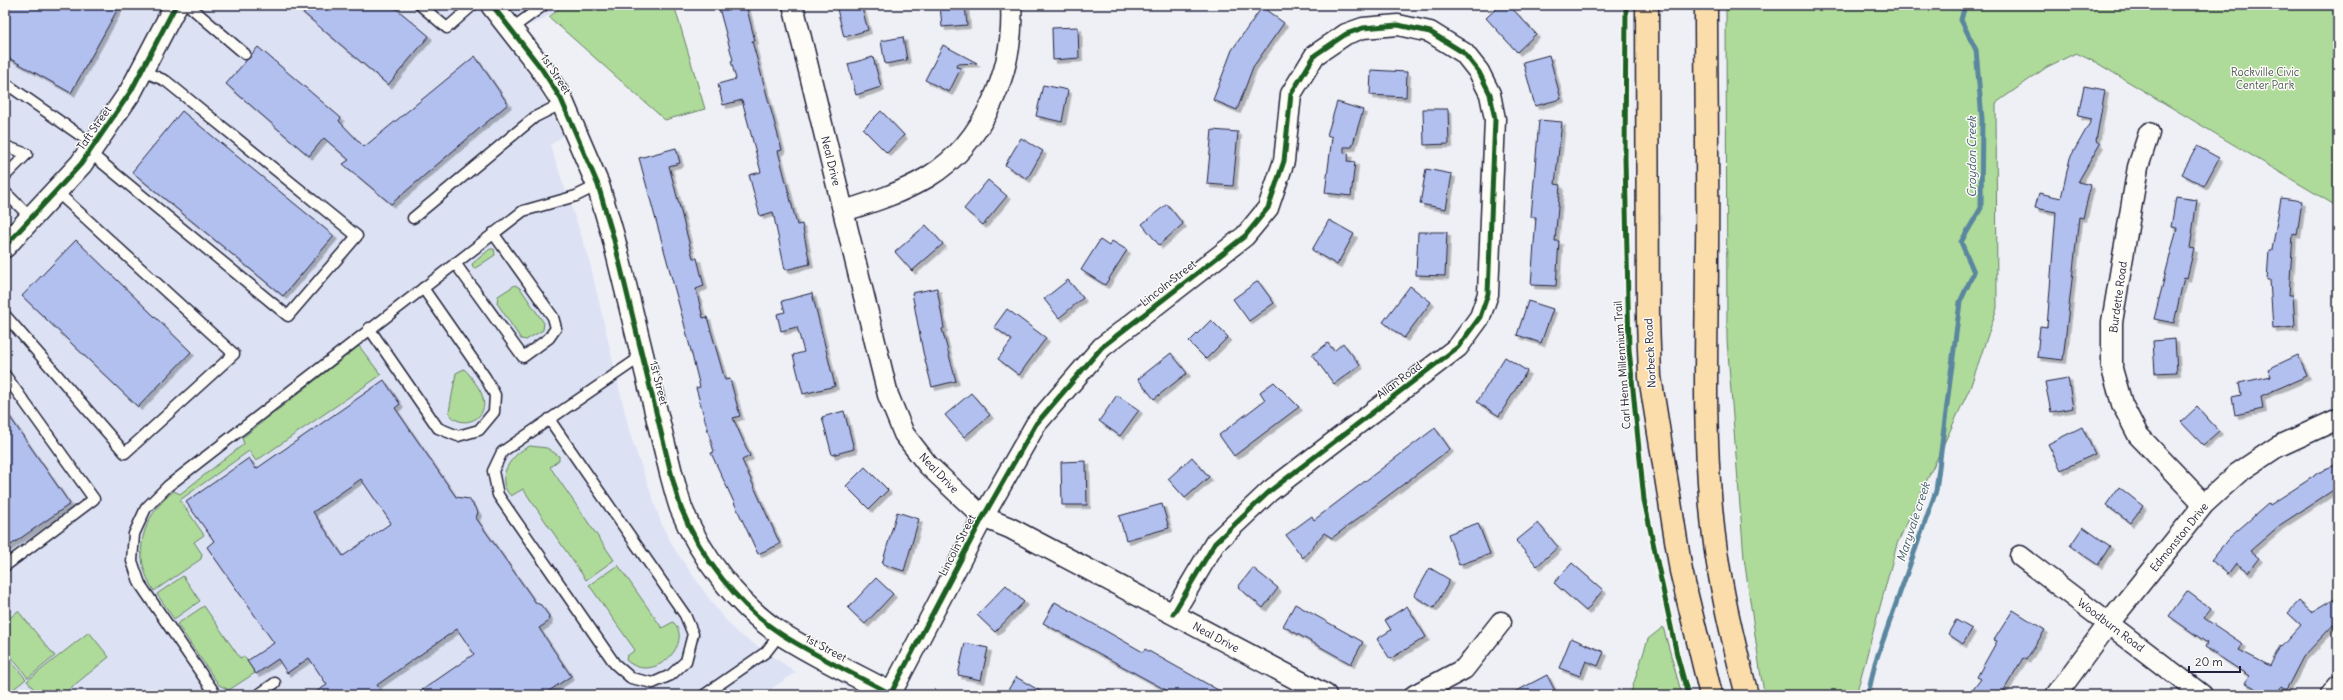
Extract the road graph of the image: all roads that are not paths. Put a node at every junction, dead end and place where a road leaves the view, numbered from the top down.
1 (176, 5) edge
2 (188, 5) edge
3 (420, 5) edge
4 (473, 5) edge
5 (492, 5) edge
6 (544, 5) edge
7 (793, 5) edge
8 (1011, 5) edge
9 (1647, 5) edge
10 (1706, 5) edge
11 (511, 29) junction
12 (245, 54) dead end
13 (143, 70) junction
14 (5, 83) edge
15 (1490, 94) joint
16 (563, 103) junction
17 (2149, 133) dead end
18 (5, 146) edge
19 (92, 148) junction
20 (5, 176) edge
21 (598, 185) junction
22 (56, 191) junction
23 (5, 192) edge
24 (844, 211) junction
25 (31, 218) junction
26 (413, 218) dead end
27 (493, 233) junction
28 (5, 246) edge
29 (455, 263) junction
30 (423, 288) junction
31 (5, 315) edge
32 (369, 328) junction
33 (642, 356) junction
34 (5, 375) edge
35 (549, 419) junction
36 (2338, 419) edge
37 (2204, 504) junction
38 (983, 516) junction
39 (2020, 556) dead end
40 (5, 566) edge
41 (1173, 614) junction
42 (1502, 622) dead end
43 (2109, 623) junction
44 (780, 634) junction
45 (275, 683) dead end
46 (2338, 686) edge
47 (216, 695) edge
48 (258, 695) edge
49 (704, 695) edge
50 (892, 695) edge
51 (1326, 695) edge
52 (1416, 695) edge
53 (1711, 695) edge
54 (1747, 695) edge
55 (2056, 695) edge
56 (2202, 695) edge
57 (2331, 695) edge

1 - 13 street, Taft Street
2 - 12 lane
3 - 4 lane
5 - 11 street, 1st Street
6 - 11 lane
7 - 24 street, Neal Drive
8 - 24 street
9 - 53 main road, Norbeck Road
10 - 54 main road
11 - 16 street, 1st Street
13 - 19 street, Taft Street
13 - 19 lane
14 - 19 lane
15 - 38 street, Lincoln Street
15 - 41 street, Allan Road
16 - 21 street, 1st Street
16 - 26 lane
17 - 37 street, Burdette Road
18 - 20 lane
19 - 22 street, Taft Street
21 - 27 lane
21 - 33 street, 1st Street
22 - 25 street, Taft Street
22 - 31 lane
23 - 25 lane
24 - 38 street, Neal Drive
25 - 28 street, Taft Street
27 - 29 lane
27 - 29 lane
29 - 30 lane
30 - 32 lane
30 - 32 lane
32 - 47 lane
33 - 35 lane
33 - 44 street, 1st Street
34 - 40 lane
35 - 35 lane
36 - 37 street, Edmonston Drive
37 - 43 street, Edmonston Drive
38 - 41 street, Neal Drive
38 - 50 street, Lincoln Street
39 - 43 street, Woodburn Road
41 - 51 street, Neal Drive
42 - 52 street
43 - 55 street, Edmonston Drive
43 - 56 street, Woodburn Road
44 - 49 lane
44 - 50 street, 1st Street
45 - 48 lane
46 - 57 street

